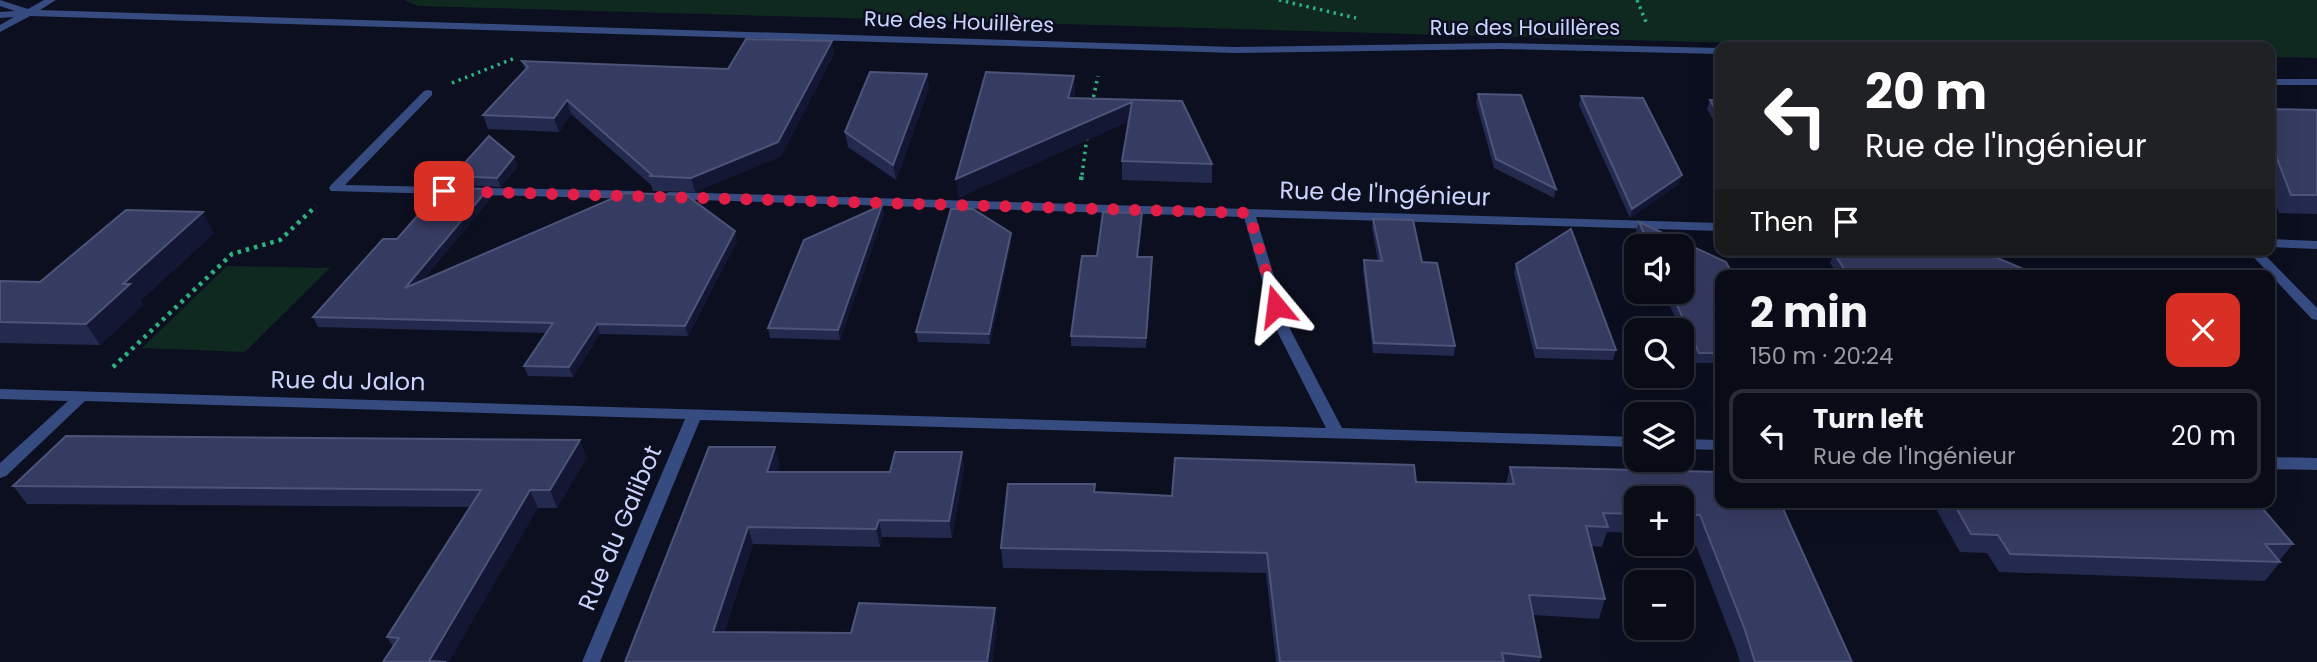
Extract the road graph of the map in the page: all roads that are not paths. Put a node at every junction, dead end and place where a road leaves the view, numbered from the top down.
1 (51, 0) edge
2 (0, 3) edge
3 (28, 13) junction
4 (0, 15) edge
5 (0, 29) edge
6 (1715, 51) edge
7 (2275, 82) edge
8 (2317, 82) edge
9 (428, 93) road end
10 (1249, 213) junction
11 (1715, 227) edge
12 (2275, 243) edge
13 (2317, 245) edge
14 (2259, 256) edge
15 (2272, 270) edge
16 (2275, 273) edge
17 (2317, 316) edge
18 (0, 394) edge
19 (81, 397) junction
20 (695, 412) junction
21 (1336, 432) junction
22 (1624, 442) edge
23 (1694, 444) edge
24 (1715, 445) edge
25 (2275, 463) edge
26 (2317, 464) edge
27 (0, 472) edge
28 (591, 662) edge

1 - 3 street
2 - 3 street, Rue des Houillères
3 - 4 street, Rue des Houillères
3 - 5 street
3 - 6 street, Rue des Houillères
7 - 8 street
9 - 10 street, Rue de l'Ingénieur
10 - 11 street, Rue de l'Ingénieur
10 - 21 street
12 - 13 street
14 - 15 street
16 - 17 street
18 - 19 street, Rue du Jalon
19 - 20 street, Rue du Jalon
19 - 27 street
20 - 21 street, Rue du Jalon
20 - 28 street, Rue du Galibot
21 - 22 street, Rue du Jalon
23 - 24 street
25 - 26 street

